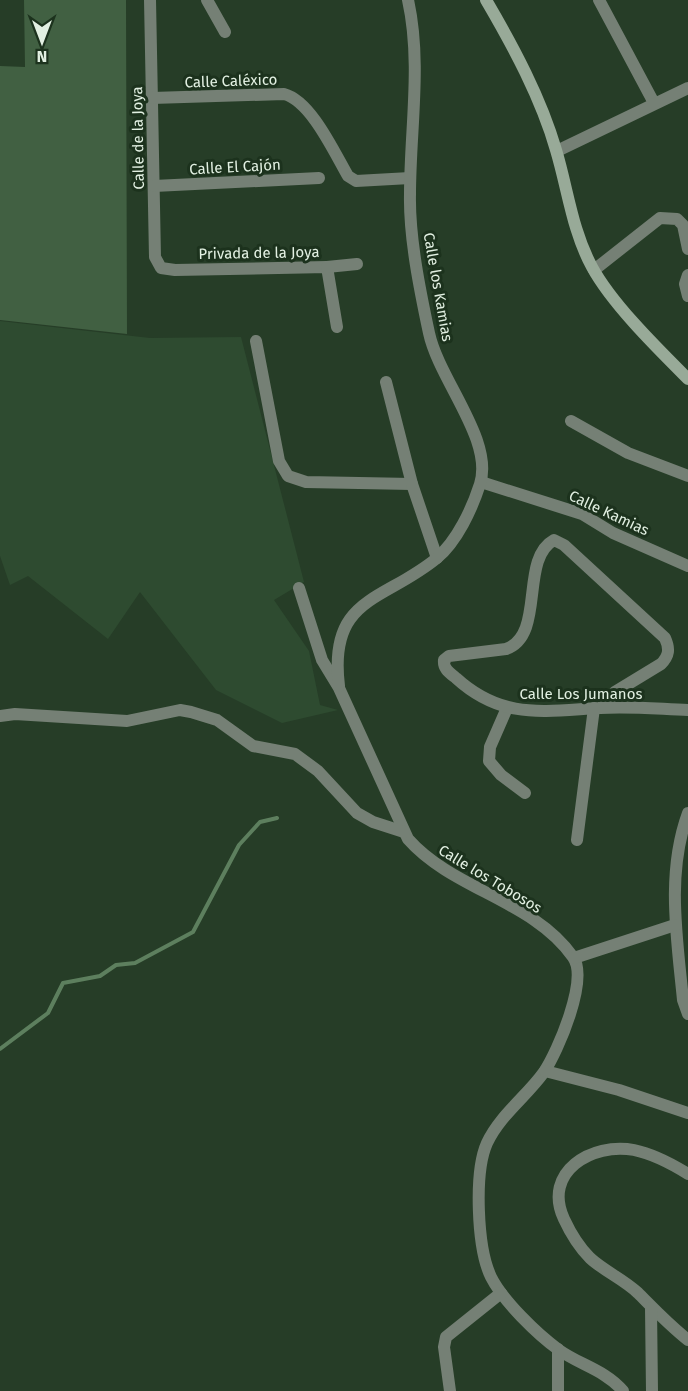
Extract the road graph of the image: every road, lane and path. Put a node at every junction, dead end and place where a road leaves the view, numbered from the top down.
1 (150, 0) edge
2 (207, 0) edge
3 (408, 0) edge
4 (486, 0) edge
5 (599, 0) edge
6 (225, 32) dead end
7 (688, 88) edge
8 (152, 98) junction
9 (654, 103) junction
10 (556, 151) junction
11 (410, 177) junction
12 (319, 178) dead end
13 (154, 186) junction
14 (688, 249) edge
15 (357, 264) dead end
16 (327, 267) junction
17 (167, 270) joint
18 (594, 270) junction
19 (688, 275) edge
20 (688, 296) edge
21 (336, 327) dead end
22 (256, 341) dead end
23 (688, 379) edge
24 (386, 382) dead end
25 (571, 421) dead end
26 (688, 476) edge
27 (481, 483) junction
28 (412, 484) junction
29 (437, 558) junction
30 (688, 566) edge
31 (299, 588) dead end
32 (339, 688) junction
33 (507, 708) junction
34 (597, 708) junction
35 (688, 710) edge
36 (0, 716) edge
37 (525, 793) dead end
38 (688, 813) edge
39 (404, 832) junction
40 (577, 840) dead end
41 (675, 925) junction
42 (574, 958) junction
43 (686, 1000) edge
44 (688, 1014) edge
45 (545, 1071) junction
46 (688, 1113) edge
47 (688, 1174) edge
48 (501, 1293) junction
49 (651, 1308) junction
50 (688, 1340) edge
51 (558, 1349) junction
52 (450, 1391) edge
53 (558, 1391) edge
54 (623, 1391) edge
55 (652, 1391) edge

1 - 8 street, Calle de la Joya
2 - 6 street
3 - 11 street, Calle los Kamias
4 - 10 street
5 - 9 street
7 - 9 street
8 - 11 street, Calle Caléxico
8 - 13 street, Calle de la Joya
9 - 10 street
10 - 18 street
11 - 27 street, Calle los Kamias
12 - 13 street, Calle El Cajón
13 - 17 street, Calle de la Joya
14 - 18 street
15 - 16 street
16 - 17 street, Privada de la Joya
16 - 21 street, Privada de la Joya
18 - 23 street
19 - 20 street
22 - 28 street
24 - 28 street
25 - 26 street
27 - 29 street, Calle los Kamias
27 - 30 street, Calle Kamias
28 - 29 street
29 - 32 street, Calle los Kamias
31 - 32 street
32 - 39 street, Calle los Tobosos
33 - 34 street, Calle Los Jumanos
33 - 34 street
33 - 37 street, Calle Los Jumanos
34 - 35 street, Calle Los Jumanos
34 - 40 street
36 - 39 street
38 - 41 street
39 - 42 street, Calle los Tobosos
41 - 42 street
41 - 43 street
42 - 45 street
43 - 44 street
45 - 46 street
45 - 48 street
47 - 49 street
48 - 51 street
48 - 52 street
49 - 50 street
49 - 55 street
51 - 53 street
51 - 54 street

